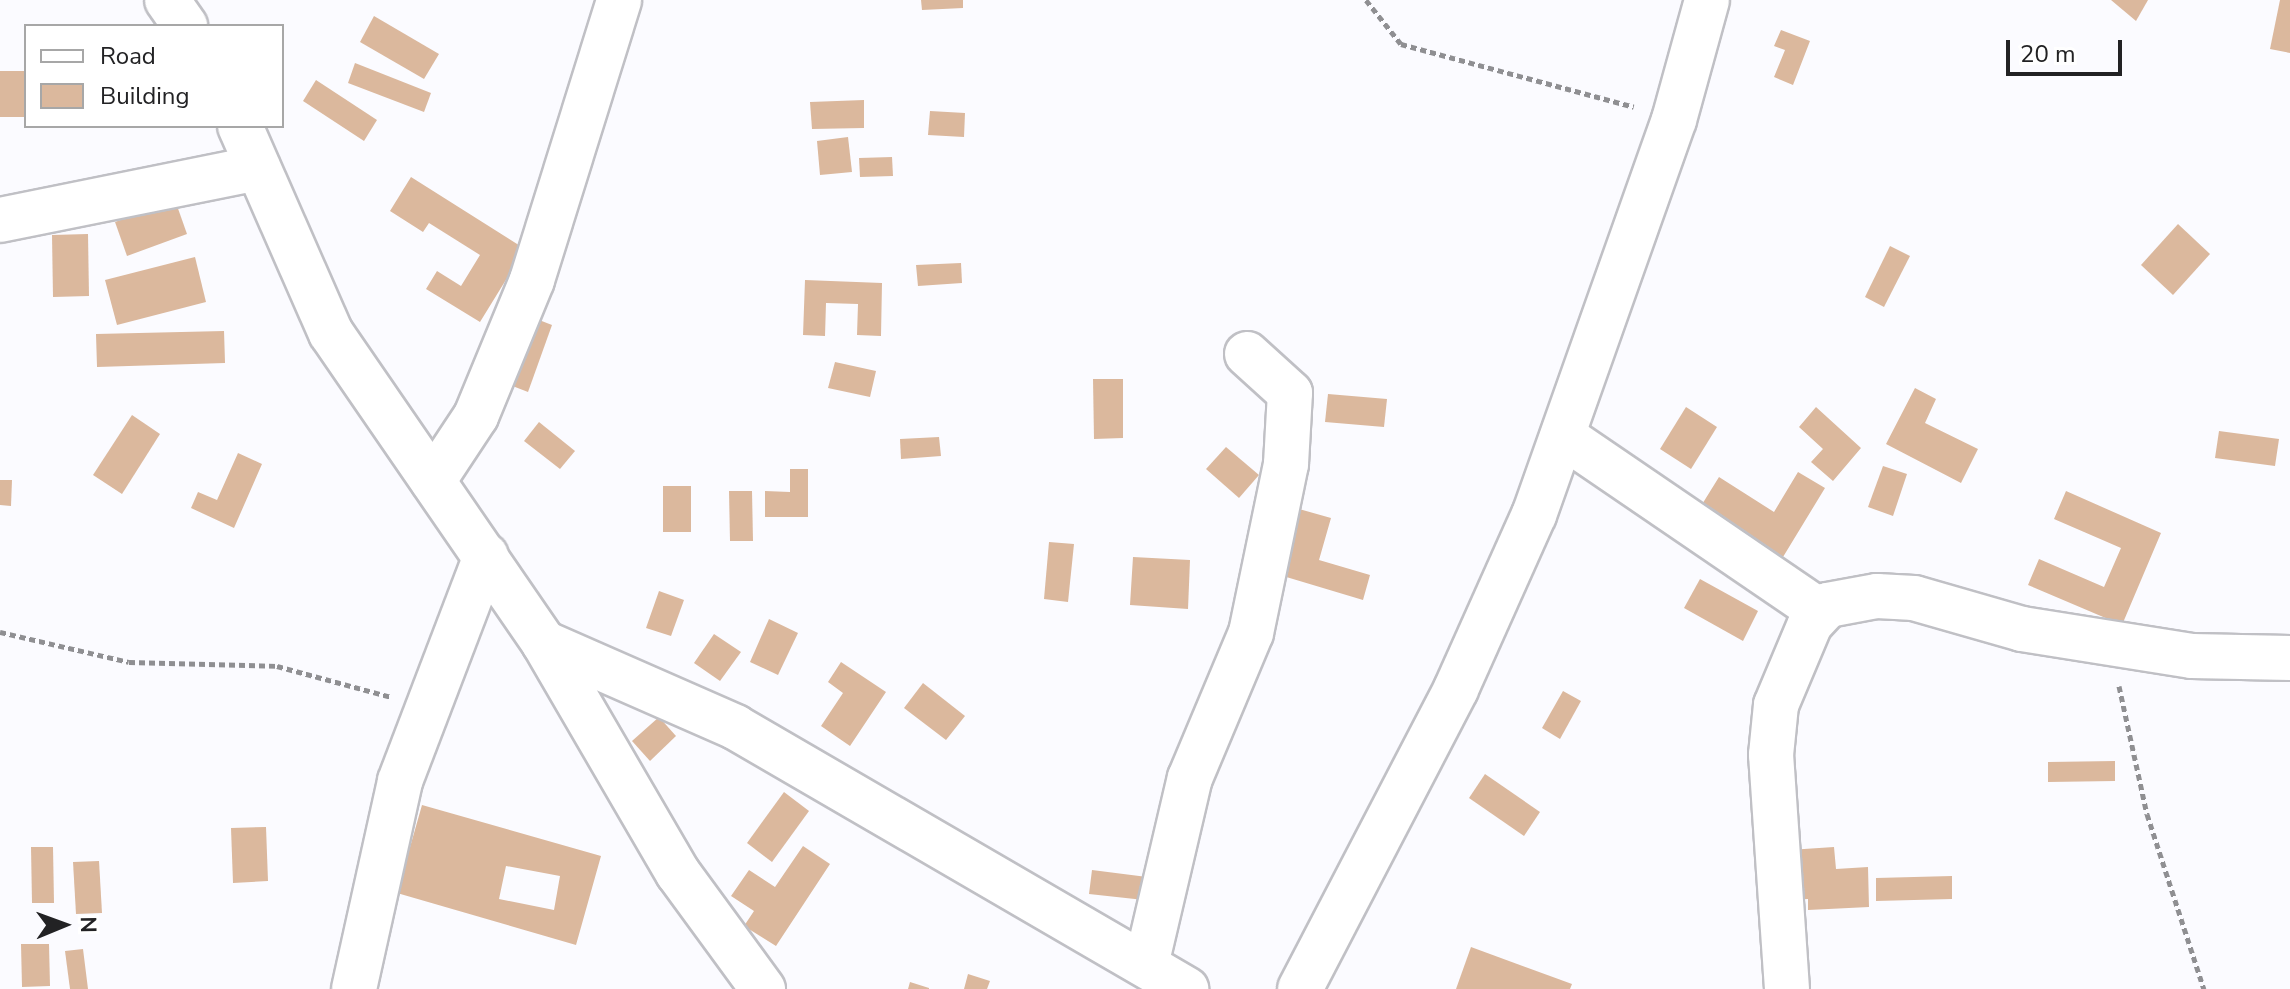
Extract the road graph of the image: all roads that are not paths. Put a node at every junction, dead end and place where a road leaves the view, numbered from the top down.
1 (619, 0) edge
2 (1707, 0) edge
3 (241, 128) edge
4 (258, 168) junction
5 (0, 220) edge
6 (1247, 354) dead end
7 (1563, 436) junction
8 (433, 481) junction
9 (486, 556) junction
10 (1820, 611) junction
11 (544, 643) junction
12 (2290, 658) edge
13 (1146, 965) junction
14 (354, 989) edge
15 (763, 989) edge
16 (1186, 989) edge
17 (1300, 989) edge
18 (1787, 989) edge

1 - 8 street
2 - 7 street
3 - 4 street
4 - 5 street
4 - 8 street
6 - 13 street
7 - 10 street
7 - 17 street
8 - 9 street
9 - 11 street
9 - 14 street
10 - 12 street
10 - 18 street
11 - 13 street
11 - 15 street
13 - 16 street

